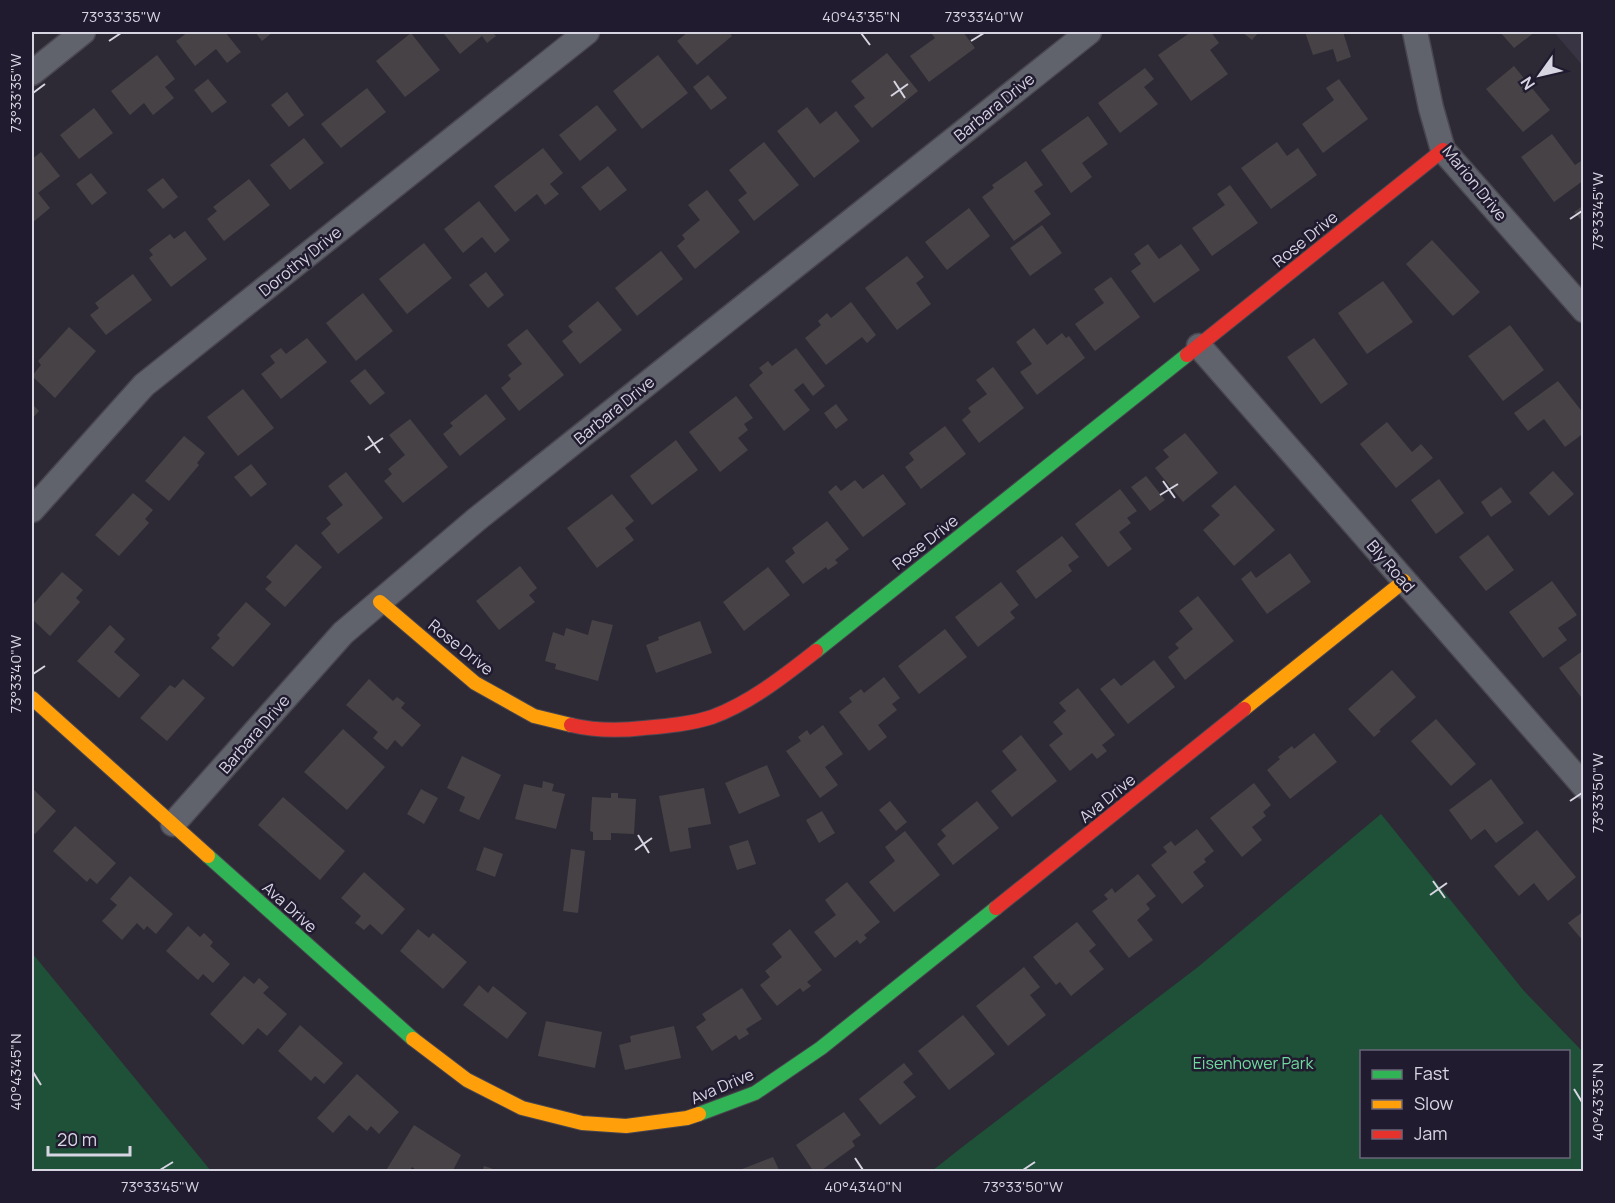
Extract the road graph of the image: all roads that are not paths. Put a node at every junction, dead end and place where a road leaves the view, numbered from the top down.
1 (83, 32) edge
2 (587, 32) edge
3 (1089, 32) edge
4 (1415, 32) edge
5 (32, 73) edge
6 (1443, 150) junction
7 (1584, 310) edge
8 (1199, 346) junction
9 (32, 510) edge
10 (1404, 581) junction
11 (381, 602) junction
12 (32, 698) edge
13 (1584, 786) edge
14 (173, 824) junction

1 - 5 street
2 - 9 street, Dorothy Drive
3 - 11 street, Barbara Drive
4 - 6 street, Marion Drive
6 - 7 street, Marion Drive
6 - 8 street, Rose Drive
8 - 10 street, Bly Road
8 - 11 street, Rose Drive
10 - 13 street, Bly Road
10 - 14 street, Ava Drive
11 - 14 street, Barbara Drive
12 - 14 street, Ava Drive

